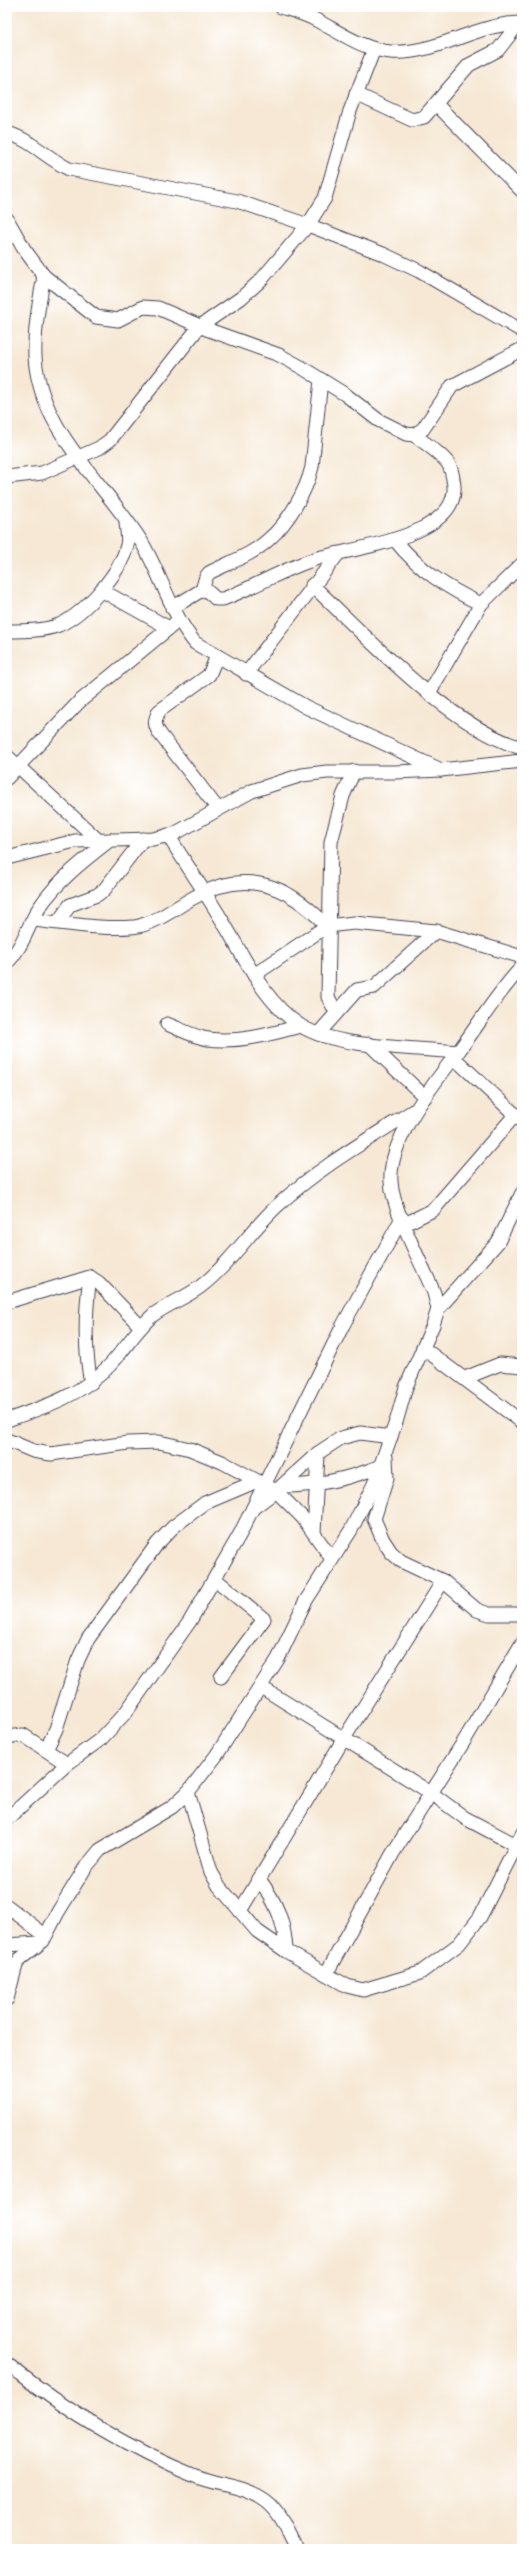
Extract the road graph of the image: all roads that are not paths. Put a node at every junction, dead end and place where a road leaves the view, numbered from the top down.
1 (281, 7) edge
2 (520, 23) edge
3 (374, 50) junction
4 (356, 94) junction
5 (436, 104) junction
6 (7, 133) edge
7 (522, 191) edge
8 (7, 219) edge
9 (308, 225) junction
10 (44, 276) junction
11 (199, 327) junction
12 (522, 331) edge
13 (522, 349) edge
14 (322, 380) junction
15 (414, 435) junction
16 (76, 456) junction
17 (7, 477) edge
18 (125, 519) junction
19 (396, 540) junction
20 (338, 554) junction
21 (522, 564) edge
22 (312, 585) junction
23 (204, 588) junction
24 (101, 590) junction
25 (481, 604) junction
26 (173, 619) junction
27 (7, 631) edge
28 (217, 656) junction
29 (246, 674) junction
30 (429, 693) junction
31 (522, 748) edge
32 (7, 756) edge
33 (520, 760) edge
34 (19, 766) junction
35 (441, 770) junction
36 (354, 771) junction
37 (7, 778) edge
38 (218, 809) junction
39 (168, 835) junction
40 (143, 839) junction
41 (104, 840) junction
42 (7, 858) edge
43 (204, 892) junction
44 (34, 920) junction
45 (58, 922) junction
46 (329, 926) junction
47 (436, 931) junction
48 (522, 957) edge
49 (7, 963) edge
50 (519, 973) edge
51 (254, 975) junction
52 (336, 1012) junction
53 (167, 1024) dead end
54 (300, 1026) junction
55 (318, 1034) junction
56 (369, 1044) junction
57 (456, 1054) junction
58 (425, 1097) junction
59 (414, 1111) junction
60 (519, 1117) edge
61 (522, 1193) edge
62 (403, 1221) junction
63 (90, 1277) junction
64 (7, 1302) edge
65 (438, 1309) junction
66 (141, 1327) junction
67 (423, 1348) junction
68 (522, 1366) edge
69 (465, 1378) junction
70 (91, 1383) junction
71 (7, 1420) edge
72 (522, 1422) edge
73 (391, 1437) junction
74 (7, 1440) edge
75 (318, 1453) junction
76 (383, 1459) junction
77 (260, 1482) junction
78 (316, 1482) junction
79 (279, 1488) junction
80 (251, 1509) junction
81 (314, 1533) junction
82 (332, 1559) junction
83 (215, 1579) junction
84 (443, 1581) junction
85 (522, 1614) edge
86 (522, 1643) edge
87 (221, 1677) dead end
88 (261, 1687) junction
89 (7, 1737) edge
90 (343, 1740) junction
91 (46, 1750) junction
92 (66, 1764) junction
93 (188, 1792) junction
94 (431, 1793) junction
95 (7, 1819) edge
96 (519, 1840) edge
97 (259, 1879) junction
98 (7, 1906) edge
99 (240, 1911) junction
100 (42, 1940) junction
101 (7, 1945) edge
102 (286, 1951) junction
103 (326, 1974) junction
104 (7, 2000) edge
105 (7, 2364) edge
106 (297, 2549) edge

1 - 3 street
2 - 3 street
2 - 5 street
3 - 4 street
4 - 5 street
4 - 9 street
5 - 7 street
6 - 9 street
8 - 10 street
9 - 11 street
9 - 12 street
10 - 11 street
10 - 16 street
11 - 14 street
11 - 16 street
13 - 15 street
14 - 15 street
14 - 23 street
15 - 19 street
16 - 17 street
16 - 18 street
18 - 24 street
18 - 26 street
19 - 20 street
19 - 25 street
20 - 22 street
20 - 23 street
21 - 25 street
22 - 29 street
22 - 30 street
23 - 26 street
24 - 26 street
24 - 27 street
25 - 30 street
26 - 28 street
26 - 34 street
28 - 29 street
28 - 38 street
29 - 35 street
30 - 31 street
32 - 34 street
33 - 35 street
34 - 37 street
34 - 41 street
35 - 36 street
36 - 38 street
36 - 46 street
38 - 39 street
39 - 40 street
39 - 43 street
40 - 41 street
40 - 45 street
41 - 42 street
41 - 44 street
43 - 45 street
43 - 46 street
43 - 51 street
44 - 45 street
44 - 49 street
46 - 47 street
46 - 51 street
46 - 52 street
47 - 48 street
47 - 52 street
50 - 57 street
51 - 54 street
52 - 55 street
53 - 54 street
54 - 55 street
55 - 56 street
56 - 57 street
56 - 58 street
57 - 58 street
57 - 60 street
58 - 59 street
59 - 62 street
59 - 66 street
60 - 62 street
61 - 65 street
62 - 65 street
62 - 77 street
63 - 64 street
63 - 66 street
63 - 70 street
65 - 67 street
66 - 70 street
67 - 69 street
67 - 73 street
68 - 69 street
69 - 72 street
70 - 71 street
73 - 75 street
73 - 76 street
74 - 77 street
75 - 78 street
75 - 79 street
76 - 78 street
76 - 82 street
76 - 84 street
77 - 79 street
77 - 80 street
77 - 91 street
78 - 79 street
78 - 81 street
79 - 80 street
79 - 81 street
80 - 83 street
81 - 82 street
82 - 88 street
83 - 87 street
83 - 92 street
84 - 85 street
84 - 90 street
86 - 94 street
88 - 90 street
88 - 93 street
89 - 91 street
90 - 94 street
90 - 97 street
91 - 92 street
92 - 95 street
93 - 99 street
93 - 100 street
94 - 96 street
94 - 103 street
96 - 103 street
97 - 99 street
97 - 102 street
98 - 100 street
99 - 102 street
100 - 101 street
100 - 104 street
102 - 103 street
105 - 106 street

